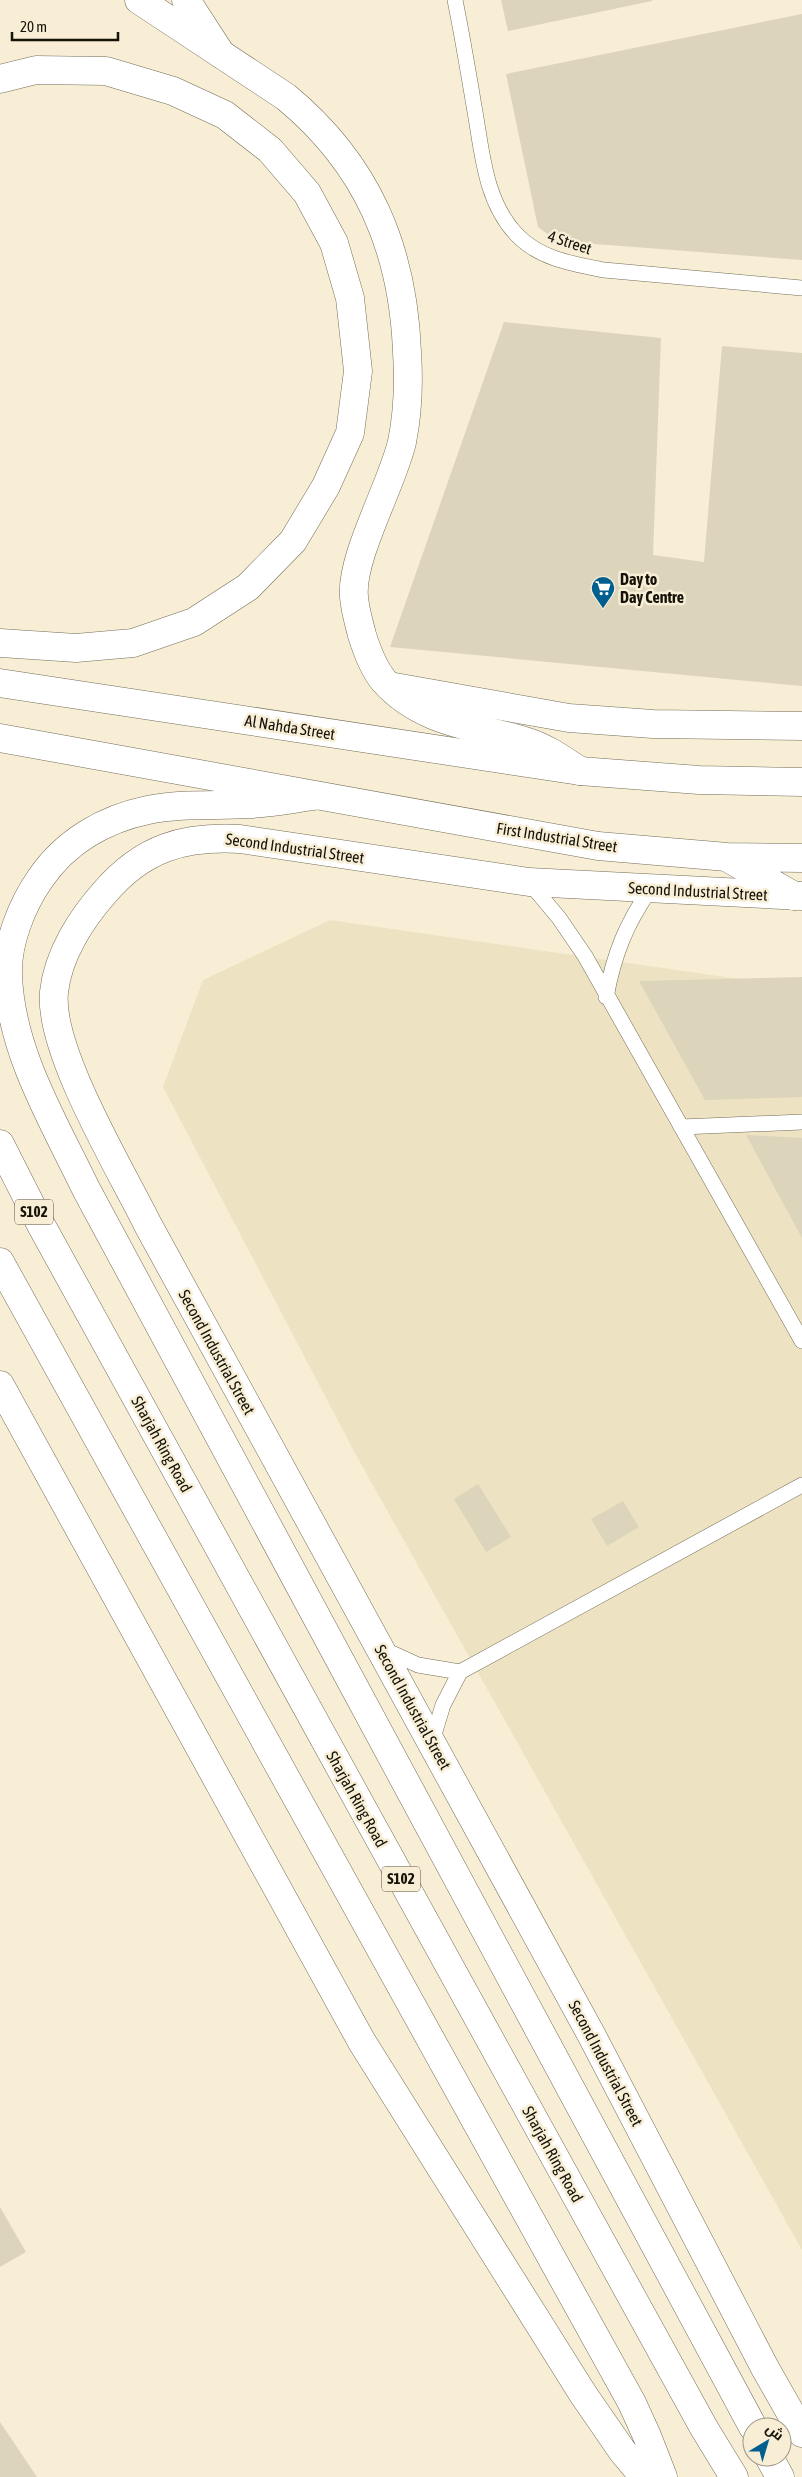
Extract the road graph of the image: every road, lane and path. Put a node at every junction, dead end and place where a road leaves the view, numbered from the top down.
1 (139, 0) edge
2 (186, 0) edge
3 (455, 0) edge
4 (221, 54) junction
5 (0, 79) edge
6 (802, 288) edge
7 (0, 643) edge
8 (0, 683) edge
9 (389, 686) junction
10 (802, 726) edge
11 (0, 738) edge
12 (580, 771) junction
13 (802, 782) edge
14 (314, 796) junction
15 (727, 857) junction
16 (802, 858) edge
17 (529, 882) junction
18 (651, 888) junction
19 (798, 896) edge
20 (606, 997) junction
21 (802, 1122) edge
22 (680, 1127) junction
23 (0, 1144) edge
24 (0, 1262) edge
25 (802, 1341) edge
26 (0, 1385) edge
27 (802, 1485) edge
28 (380, 1647) junction
29 (460, 1672) junction
30 (432, 1741) junction
31 (748, 2417) edge
32 (802, 2433) edge
33 (644, 2477) edge
34 (663, 2477) edge
35 (734, 2477) edge

1 - 4 main road
2 - 4 main road
3 - 6 lane, 4 Street
4 - 9 main road
5 - 7 main road
8 - 12 main road, Al Nahda Street
9 - 10 main road
9 - 12 main road
11 - 14 main road
12 - 13 main road
14 - 15 main road, First Industrial Street
14 - 31 main road
15 - 16 main road, First Industrial Street
15 - 19 main road
17 - 18 main road, Second Industrial Street
17 - 20 lane
17 - 28 main road, Second Industrial Street
18 - 19 main road, Second Industrial Street
18 - 20 lane
20 - 22 lane
21 - 22 lane
22 - 25 lane
23 - 35 main road, Sharjah Ring Road / S102
24 - 34 main road
26 - 33 main road
27 - 29 lane
28 - 29 lane
28 - 30 main road, Second Industrial Street
29 - 30 lane
30 - 32 main road, Second Industrial Street

